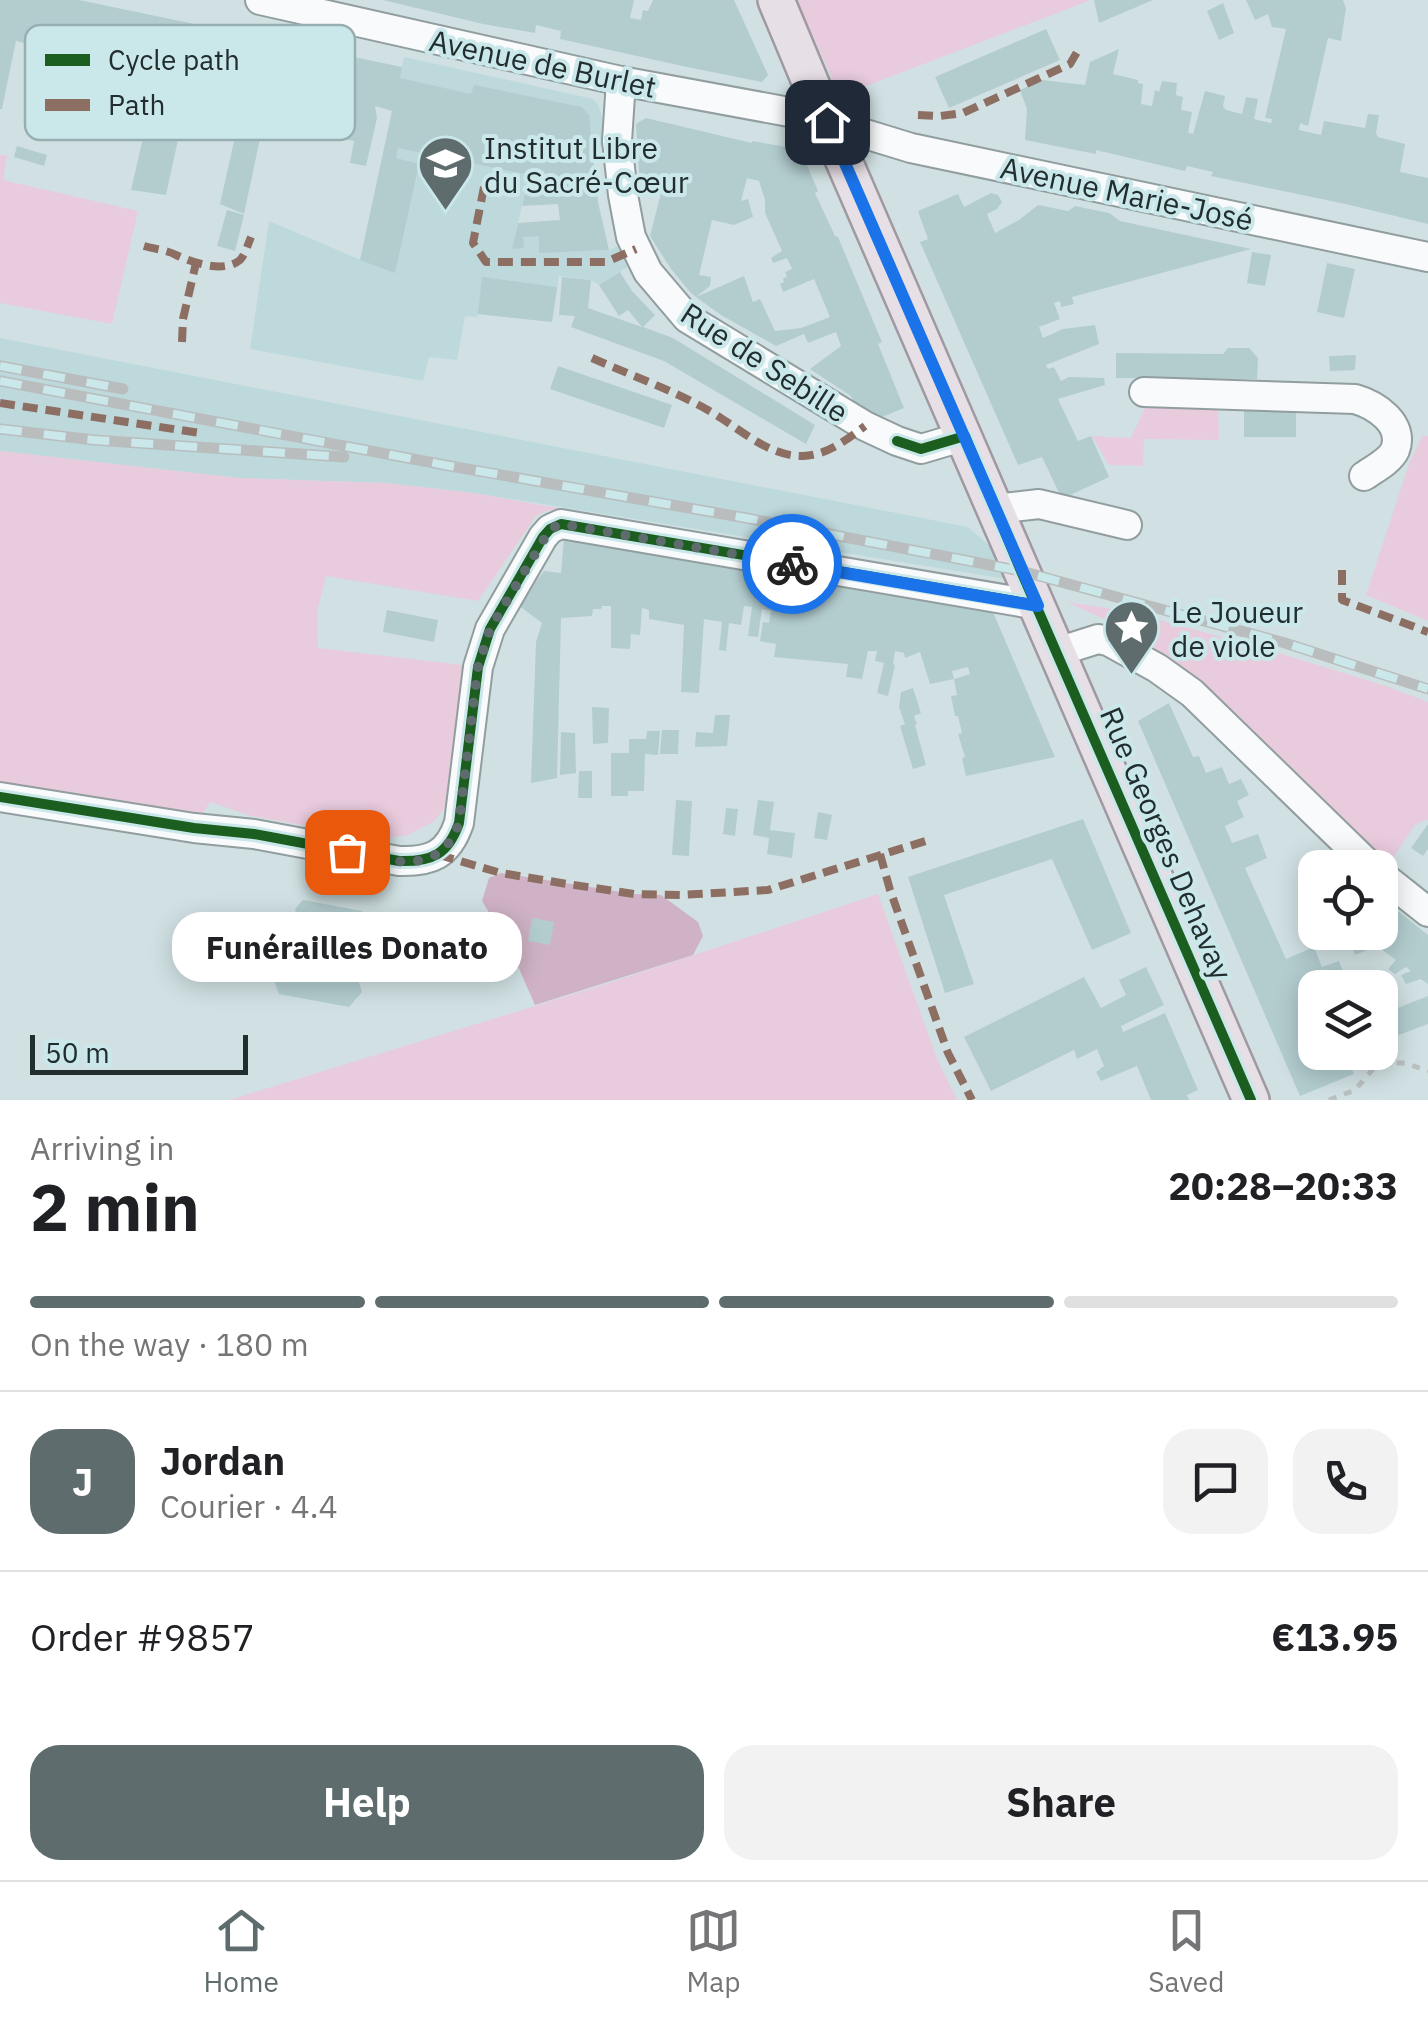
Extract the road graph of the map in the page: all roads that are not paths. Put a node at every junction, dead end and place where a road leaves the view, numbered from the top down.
1 (260, 0) edge
2 (776, 0) edge
3 (621, 82) junction
4 (827, 122) junction
5 (1428, 256) edge
6 (1144, 392) dead end
7 (965, 436) junction
8 (1364, 476) dead end
9 (996, 509) junction
10 (1127, 525) dead end
11 (1038, 606) junction
12 (1057, 652) junction
13 (0, 797) edge
14 (1353, 850) edge
15 (1398, 888) edge
16 (1428, 912) edge
17 (1251, 1100) edge

1 - 3 street, Avenue de Burlet
2 - 4 main road, Rue Georges Dehavay
3 - 4 street, Avenue de Burlet
3 - 7 street, Rue de Sebille
4 - 5 street, Avenue Marie-José
4 - 7 main road, Rue Georges Dehavay
6 - 8 street
7 - 9 main road, Rue Georges Dehavay
9 - 10 street
9 - 11 main road, Rue Georges Dehavay
11 - 12 main road, Rue Georges Dehavay
11 - 13 street
12 - 14 street
12 - 17 main road, Rue Georges Dehavay
15 - 16 street

